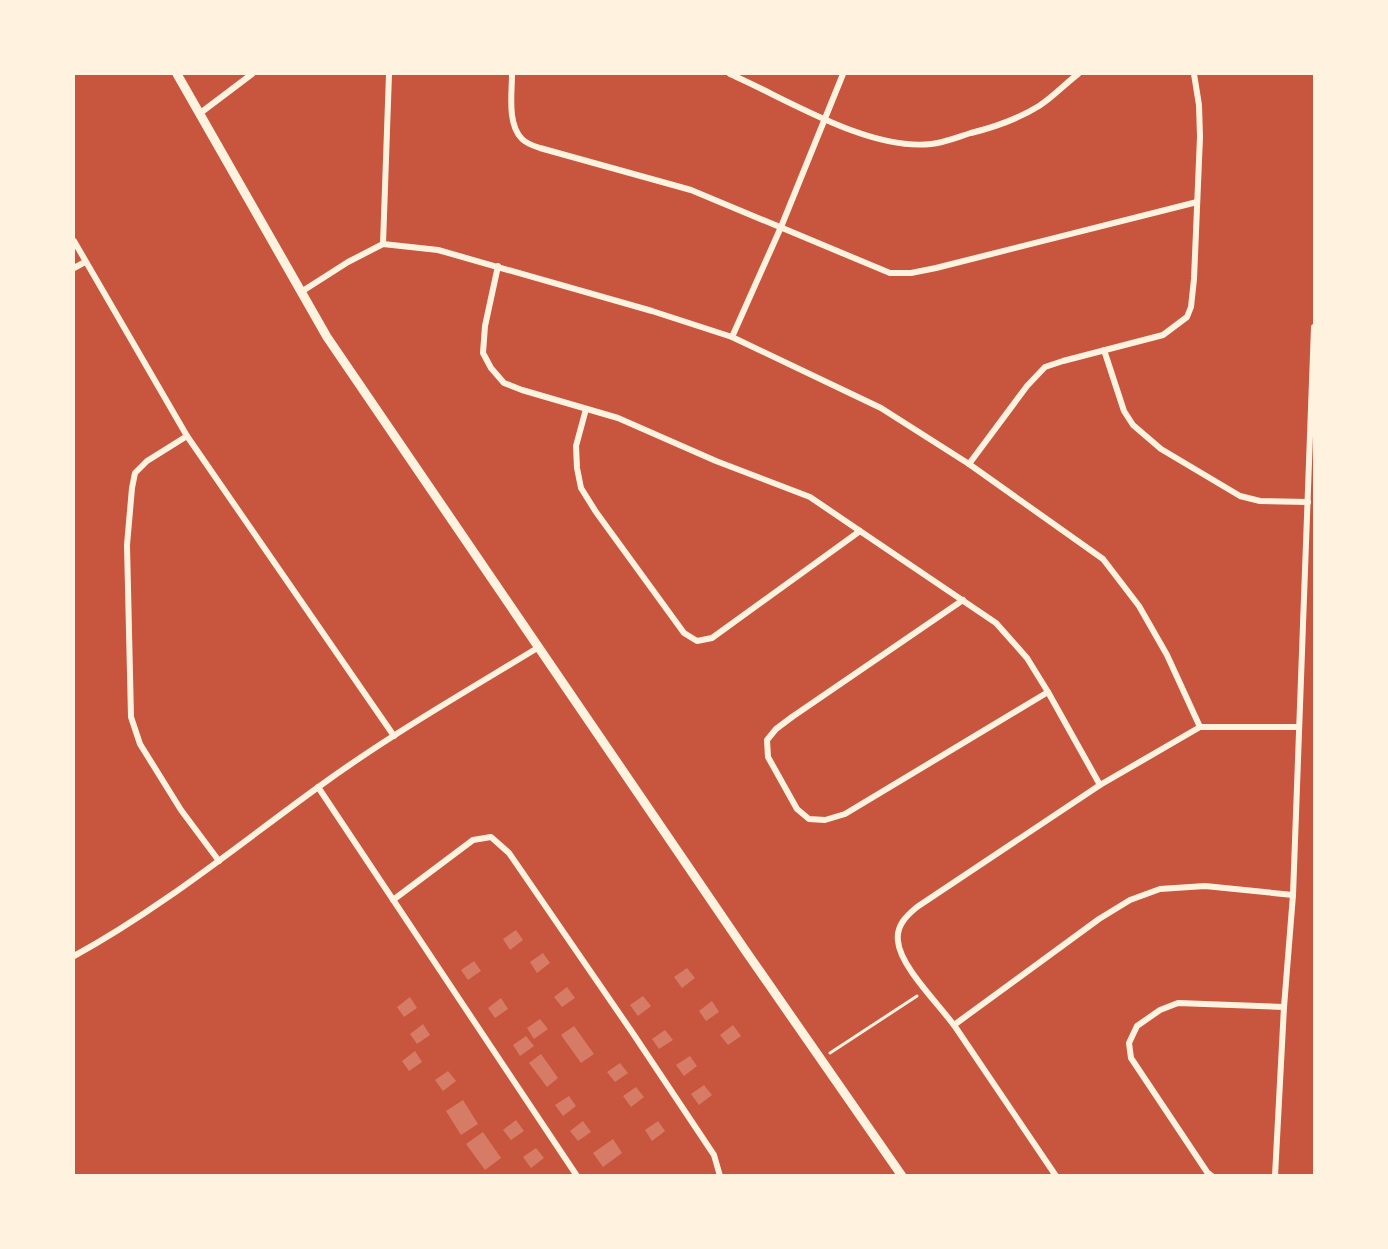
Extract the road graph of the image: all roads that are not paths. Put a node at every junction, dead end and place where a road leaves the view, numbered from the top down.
1 (177, 74) edge
2 (252, 74) edge
3 (388, 74) edge
4 (512, 74) edge
5 (730, 74) edge
6 (843, 74) edge
7 (1078, 74) edge
8 (1194, 74) edge
9 (199, 114) junction
10 (826, 119) junction
11 (1197, 202) junction
12 (781, 227) junction
13 (74, 241) edge
14 (383, 244) junction
15 (85, 262) junction
16 (498, 266) junction
17 (74, 268) edge
18 (301, 292) junction
19 (1314, 327) edge
20 (732, 337) junction
21 (1104, 350) junction
22 (586, 409) junction
23 (187, 436) junction
24 (969, 464) junction
25 (1308, 502) junction
26 (860, 531) junction
27 (963, 600) junction
28 (540, 646) junction
29 (1048, 692) junction
30 (1200, 727) junction
31 (1298, 727) junction
32 (394, 736) junction
33 (1100, 785) junction
34 (318, 787) junction
35 (219, 861) junction
36 (1293, 894) junction
37 (393, 900) junction
38 (74, 956) edge
39 (1284, 1007) junction
40 (954, 1025) junction
41 (577, 1176) edge
42 (720, 1176) edge
43 (902, 1176) edge
44 (1056, 1176) edge
45 (1212, 1176) edge
46 (1275, 1176) edge

1 - 9 street
2 - 9 street
3 - 14 street
4 - 12 street
5 - 10 street
6 - 10 street
7 - 10 street
8 - 11 street
9 - 18 street
10 - 12 street
11 - 12 street
11 - 21 street
12 - 20 street
13 - 15 street
14 - 16 street
14 - 18 street
15 - 17 street
15 - 23 street
16 - 20 street
16 - 22 street
18 - 28 street
19 - 25 street
20 - 24 street
21 - 24 street
21 - 25 street
22 - 26 street
22 - 26 street
23 - 32 street
23 - 35 street
24 - 30 street
25 - 31 street
26 - 27 street
27 - 29 street
27 - 29 street
28 - 32 street
28 - 43 street
29 - 33 street
30 - 31 street
30 - 33 street
31 - 36 street
32 - 34 street
33 - 40 street
34 - 35 street
34 - 37 street
35 - 38 street
36 - 39 street
36 - 40 street
37 - 41 street
37 - 42 street
39 - 45 street
39 - 46 street
40 - 44 street

